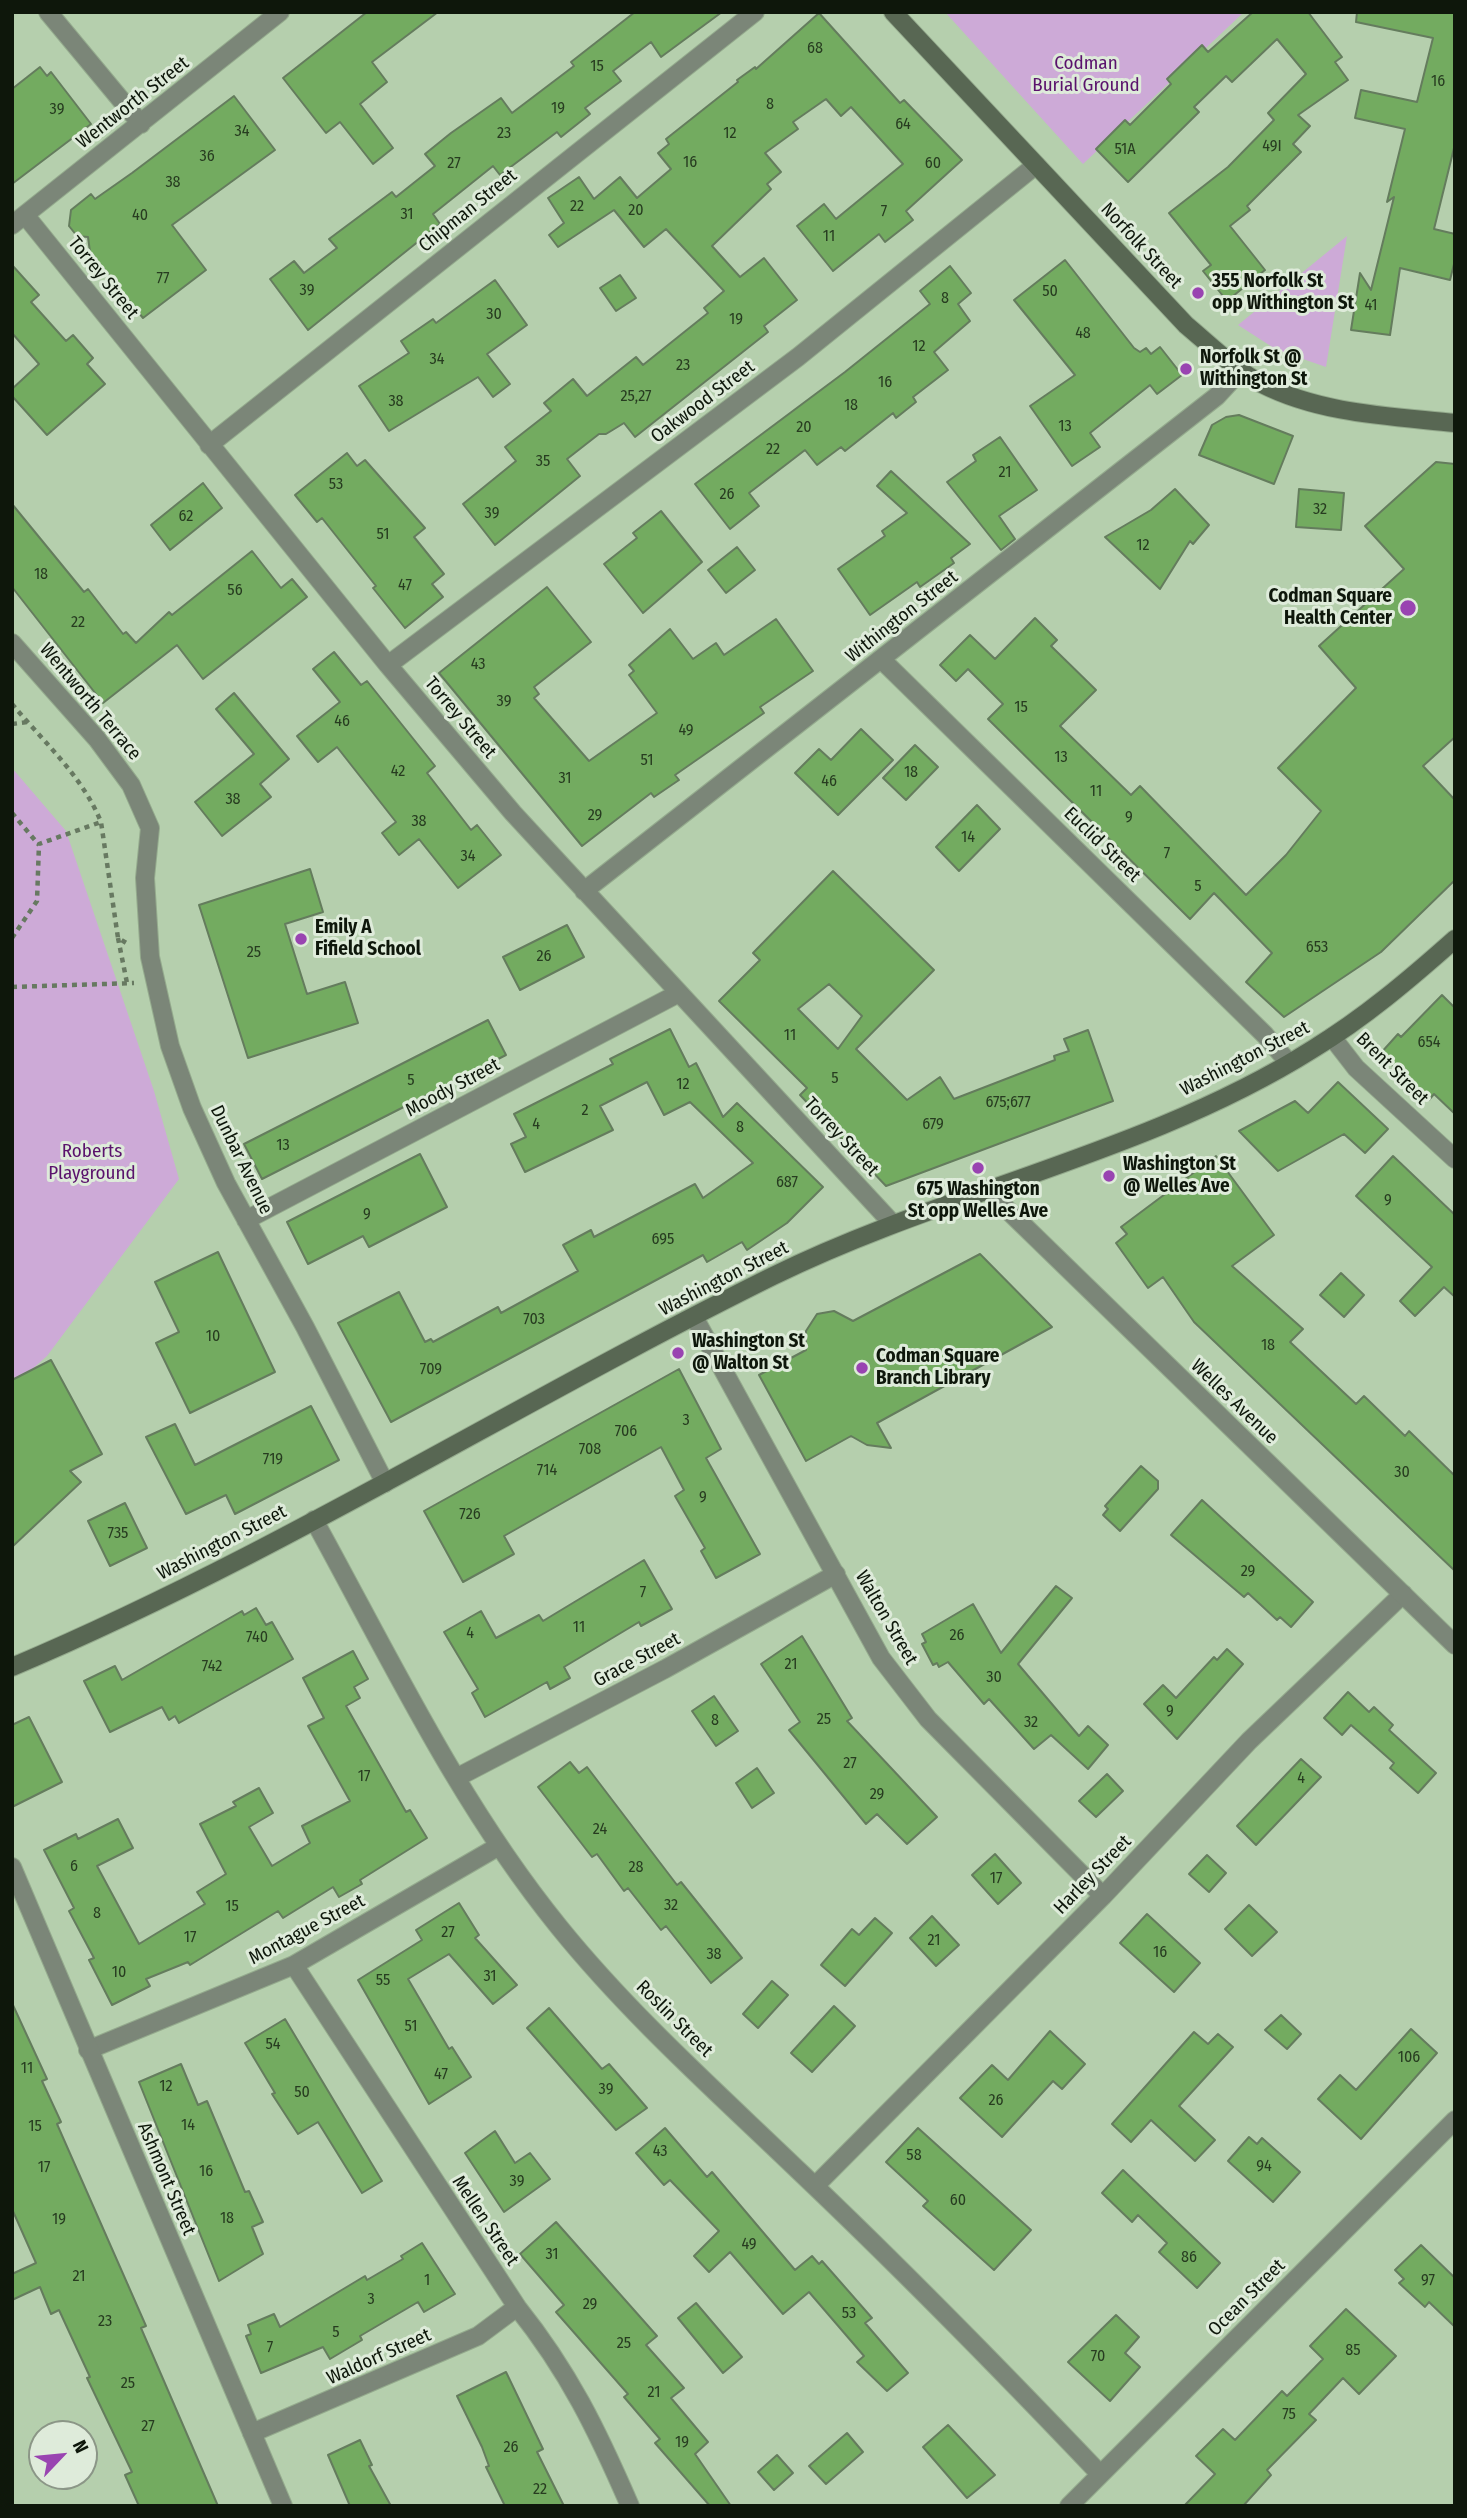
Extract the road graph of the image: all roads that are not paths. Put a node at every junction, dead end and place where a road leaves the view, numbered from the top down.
1 (48, 12) edge
2 (280, 12) edge
3 (755, 12) edge
4 (893, 12) edge
5 (141, 124) junction
6 (1037, 165) junction
7 (19, 220) edge
8 (1240, 371) junction
9 (1455, 423) edge
10 (209, 445) junction
11 (12, 643) edge
12 (882, 660) junction
13 (388, 665) junction
14 (150, 828) joint
15 (584, 891) junction
16 (1455, 939) edge
17 (678, 993) junction
18 (1332, 1037) junction
19 (1289, 1063) junction
20 (1455, 1159) edge
21 (986, 1189) junction
22 (246, 1220) junction
23 (892, 1223) junction
24 (694, 1317) junction
25 (385, 1483) junction
26 (314, 1520) junction
27 (836, 1574) junction
28 (1403, 1594) junction
29 (1455, 1644) edge
30 (12, 1667) edge
31 (456, 1778) junction
32 (499, 1846) junction
33 (12, 1867) edge
34 (1103, 1896) junction
35 (294, 1965) junction
36 (88, 2050) junction
37 (1455, 2120) edge
38 (815, 2186) junction
39 (517, 2307) junction
40 (252, 2433) junction
41 (1100, 2474) junction
42 (284, 2506) edge
43 (630, 2506) edge
44 (1069, 2506) edge

1 - 5 street
2 - 5 street, Wentworth Street
3 - 10 street, Chipman Street
4 - 6 main road, Norfolk Street
5 - 7 street, Wentworth Street
6 - 8 main road, Norfolk Street
6 - 13 street, Oakwood Street
7 - 10 street, Torrey Street
8 - 9 main road, Norfolk Street
8 - 12 street, Withington Street
10 - 13 street, Torrey Street
11 - 14 street, Wentworth Terrace
12 - 15 street, Withington Street
12 - 19 street, Euclid Street
13 - 15 street, Torrey Street
14 - 22 street, Dunbar Avenue
15 - 17 street, Torrey Street
16 - 18 main road, Washington Street
17 - 22 street, Moody Street
17 - 23 street, Torrey Street
18 - 19 main road, Washington Street
18 - 20 street, Brent Street
19 - 21 main road, Washington Street
21 - 23 main road, Washington Street
21 - 28 street, Welles Avenue
22 - 25 street, Dunbar Avenue
23 - 24 main road, Washington Street
24 - 25 main road, Washington Street
24 - 27 street, Walton Street
25 - 26 main road, Washington Street
26 - 30 main road, Washington Street
26 - 31 street, Roslin Street
27 - 31 street, Grace Street
27 - 34 street, Walton Street
28 - 29 street, Welles Avenue
28 - 34 street, Harley Street
31 - 32 street, Roslin Street
32 - 35 street, Montague Street
32 - 38 street, Roslin Street
33 - 36 street, Ashmont Street
34 - 38 street, Harley Street
35 - 36 street, Montague Street
35 - 39 street, Mellen Street
36 - 40 street, Ashmont Street
37 - 41 street, Ocean Street
38 - 41 street, Roslin Street
39 - 40 street, Waldorf Street
39 - 43 street, Mellen Street
40 - 42 street, Ashmont Street
41 - 44 street, Ocean Street

